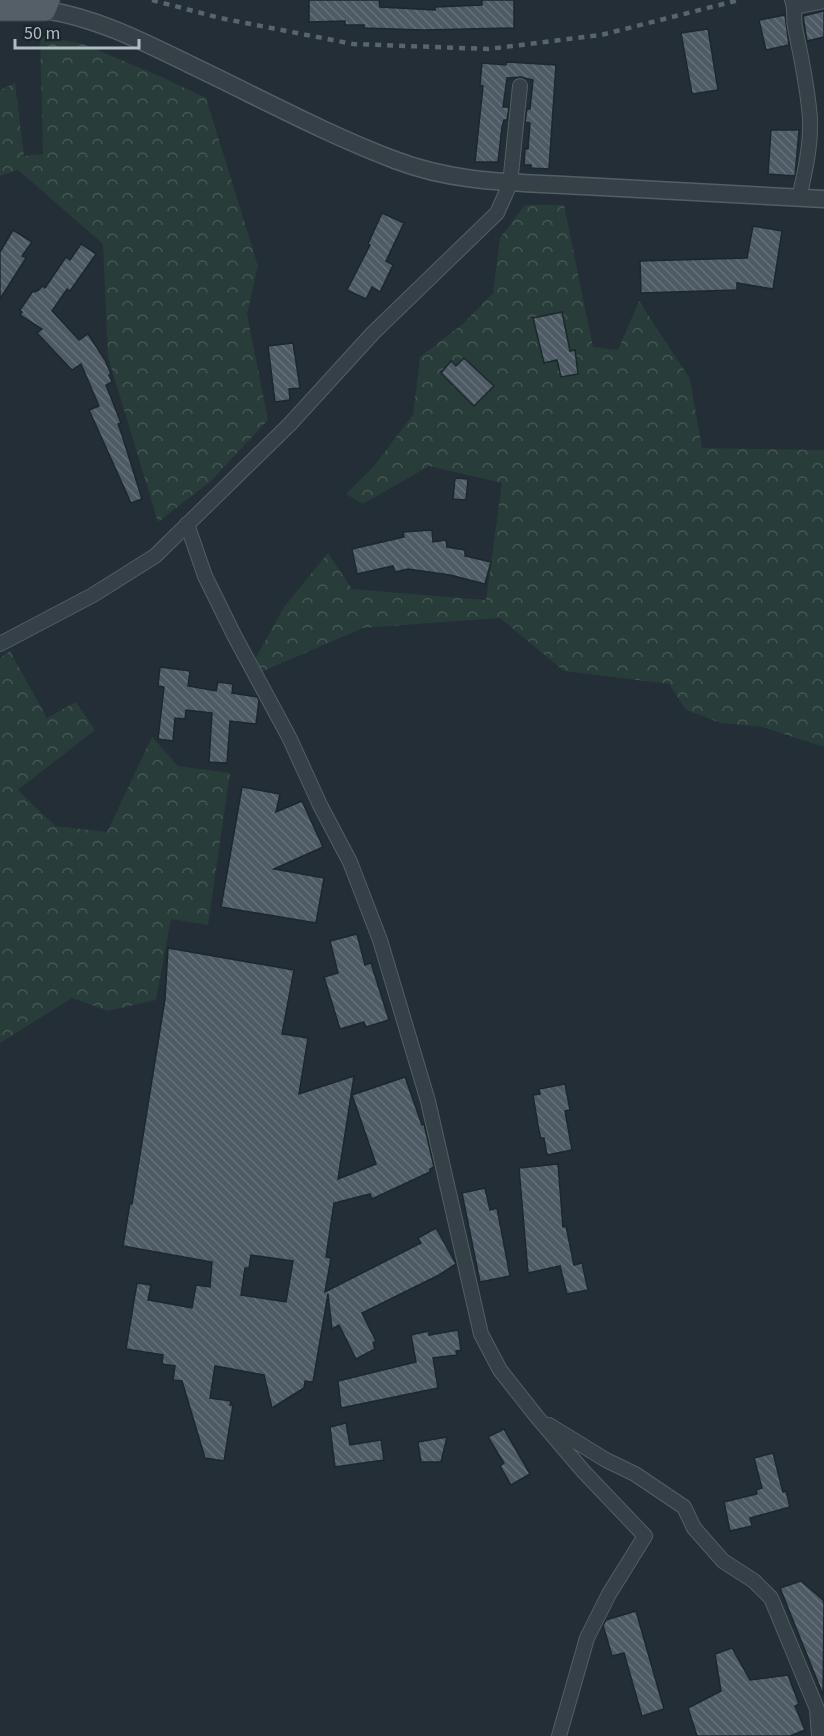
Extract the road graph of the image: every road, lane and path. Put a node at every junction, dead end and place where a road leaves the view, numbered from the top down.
1 (824, 1) edge
2 (794, 3) edge
3 (47, 5) edge
4 (0, 10) edge
5 (520, 86) dead end
6 (510, 184) junction
7 (799, 198) junction
8 (824, 199) edge
9 (187, 524) junction
10 (0, 644) edge
11 (537, 1417) junction
12 (559, 1736) edge
13 (819, 1736) edge

1 - 2 street
2 - 7 street
3 - 4 main road
3 - 6 street
5 - 6 street
6 - 7 street
6 - 9 street
7 - 8 street
9 - 10 street
9 - 11 street
11 - 12 street
11 - 13 street

